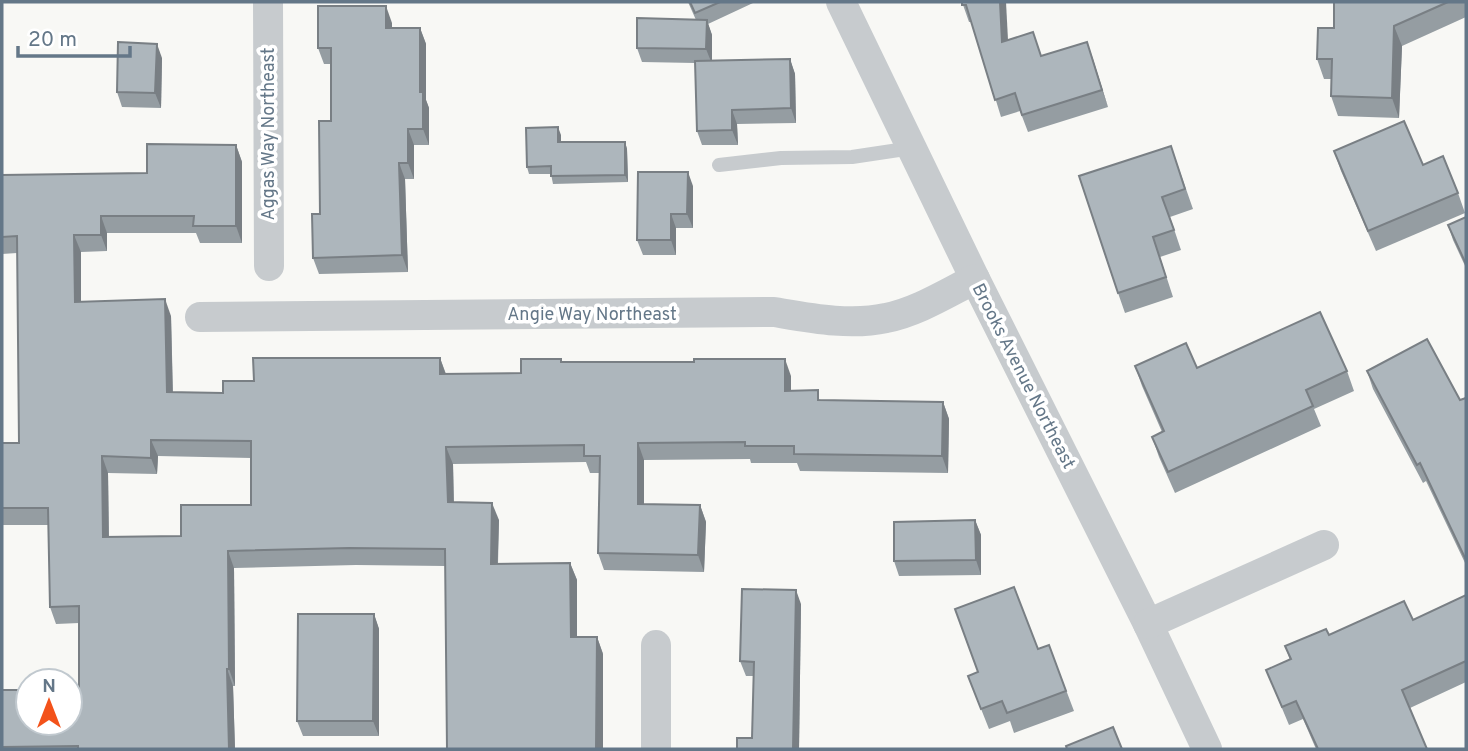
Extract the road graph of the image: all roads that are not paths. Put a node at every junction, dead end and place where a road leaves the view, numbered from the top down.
1 (268, 2) edge
2 (841, 2) edge
3 (912, 148) junction
4 (719, 165) dead end
5 (269, 266) dead end
6 (975, 279) junction
7 (200, 317) dead end
8 (1324, 545) dead end
9 (1148, 624) junction
10 (656, 645) dead end
11 (656, 749) edge
12 (1207, 749) edge

1 - 5 street, Aggas Way Northeast
2 - 3 street, Brooks Avenue Northeast
3 - 4 lane
3 - 6 street, Brooks Avenue Northeast
6 - 7 street, Angie Way Northeast
6 - 9 street, Brooks Avenue Northeast
8 - 9 street
9 - 12 street, Brooks Avenue Northeast
10 - 11 street

